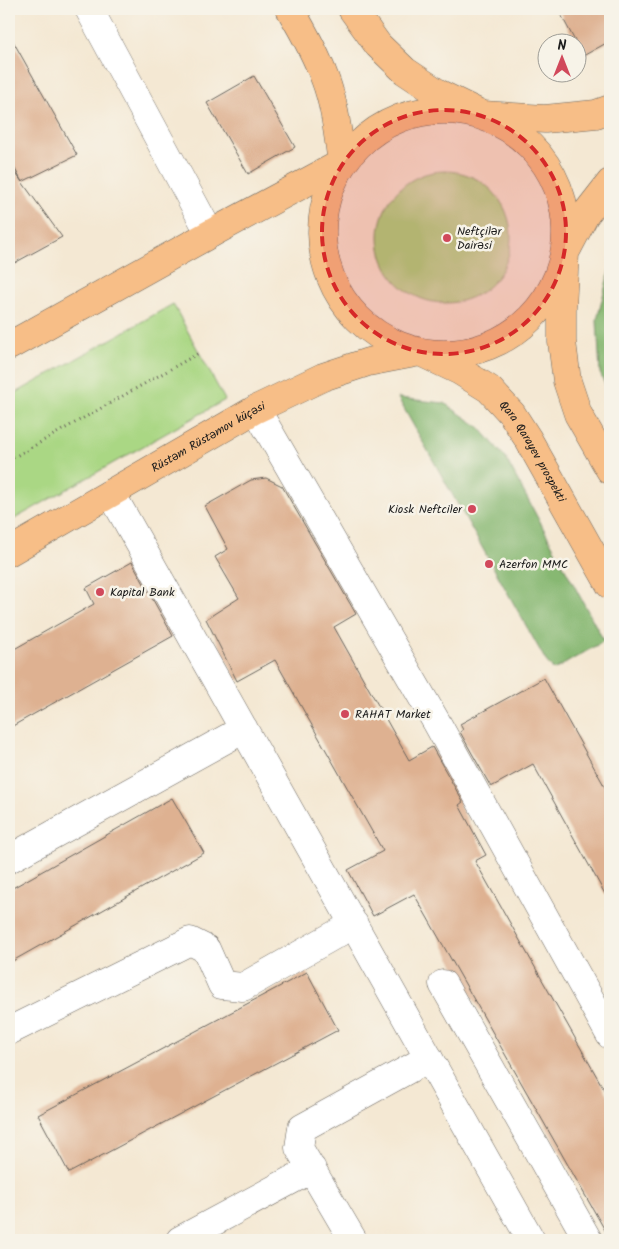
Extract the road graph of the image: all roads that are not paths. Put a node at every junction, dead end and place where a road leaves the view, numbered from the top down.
1 (89, 9) edge
2 (290, 9) edge
3 (352, 9) edge
4 (610, 109) edge
5 (483, 115) junction
6 (342, 163) junction
7 (610, 183) edge
8 (210, 234) junction
9 (565, 253) junction
10 (9, 346) edge
11 (420, 352) junction
12 (256, 409) junction
13 (610, 470) edge
14 (111, 493) junction
15 (9, 552) edge
16 (610, 585) edge
17 (244, 729) junction
18 (9, 859) edge
19 (354, 924) junction
20 (443, 984) dead end
21 (9, 1031) edge
22 (610, 1035) edge
23 (429, 1058) junction
24 (312, 1169) junction
25 (180, 1240) edge
26 (353, 1240) edge
27 (531, 1240) edge
28 (588, 1240) edge

1 - 8 street
2 - 6 main road
3 - 5 main road
4 - 5 main road
5 - 6 main road
5 - 9 main road
6 - 8 main road
6 - 11 main road
7 - 9 main road
8 - 10 main road
9 - 11 main road
9 - 13 main road
11 - 12 main road, Rüstəm Rüstəmov küçəsi
11 - 16 main road, Qara Qarayev prospekti
12 - 14 main road, Rüstəm Rüstəmov küçəsi
12 - 22 street
14 - 15 main road, Rüstəm Rüstəmov küçəsi
14 - 17 street
17 - 18 street
17 - 19 street
19 - 21 street
19 - 23 street
20 - 28 street
23 - 24 street
23 - 27 street
24 - 25 street
24 - 26 street

